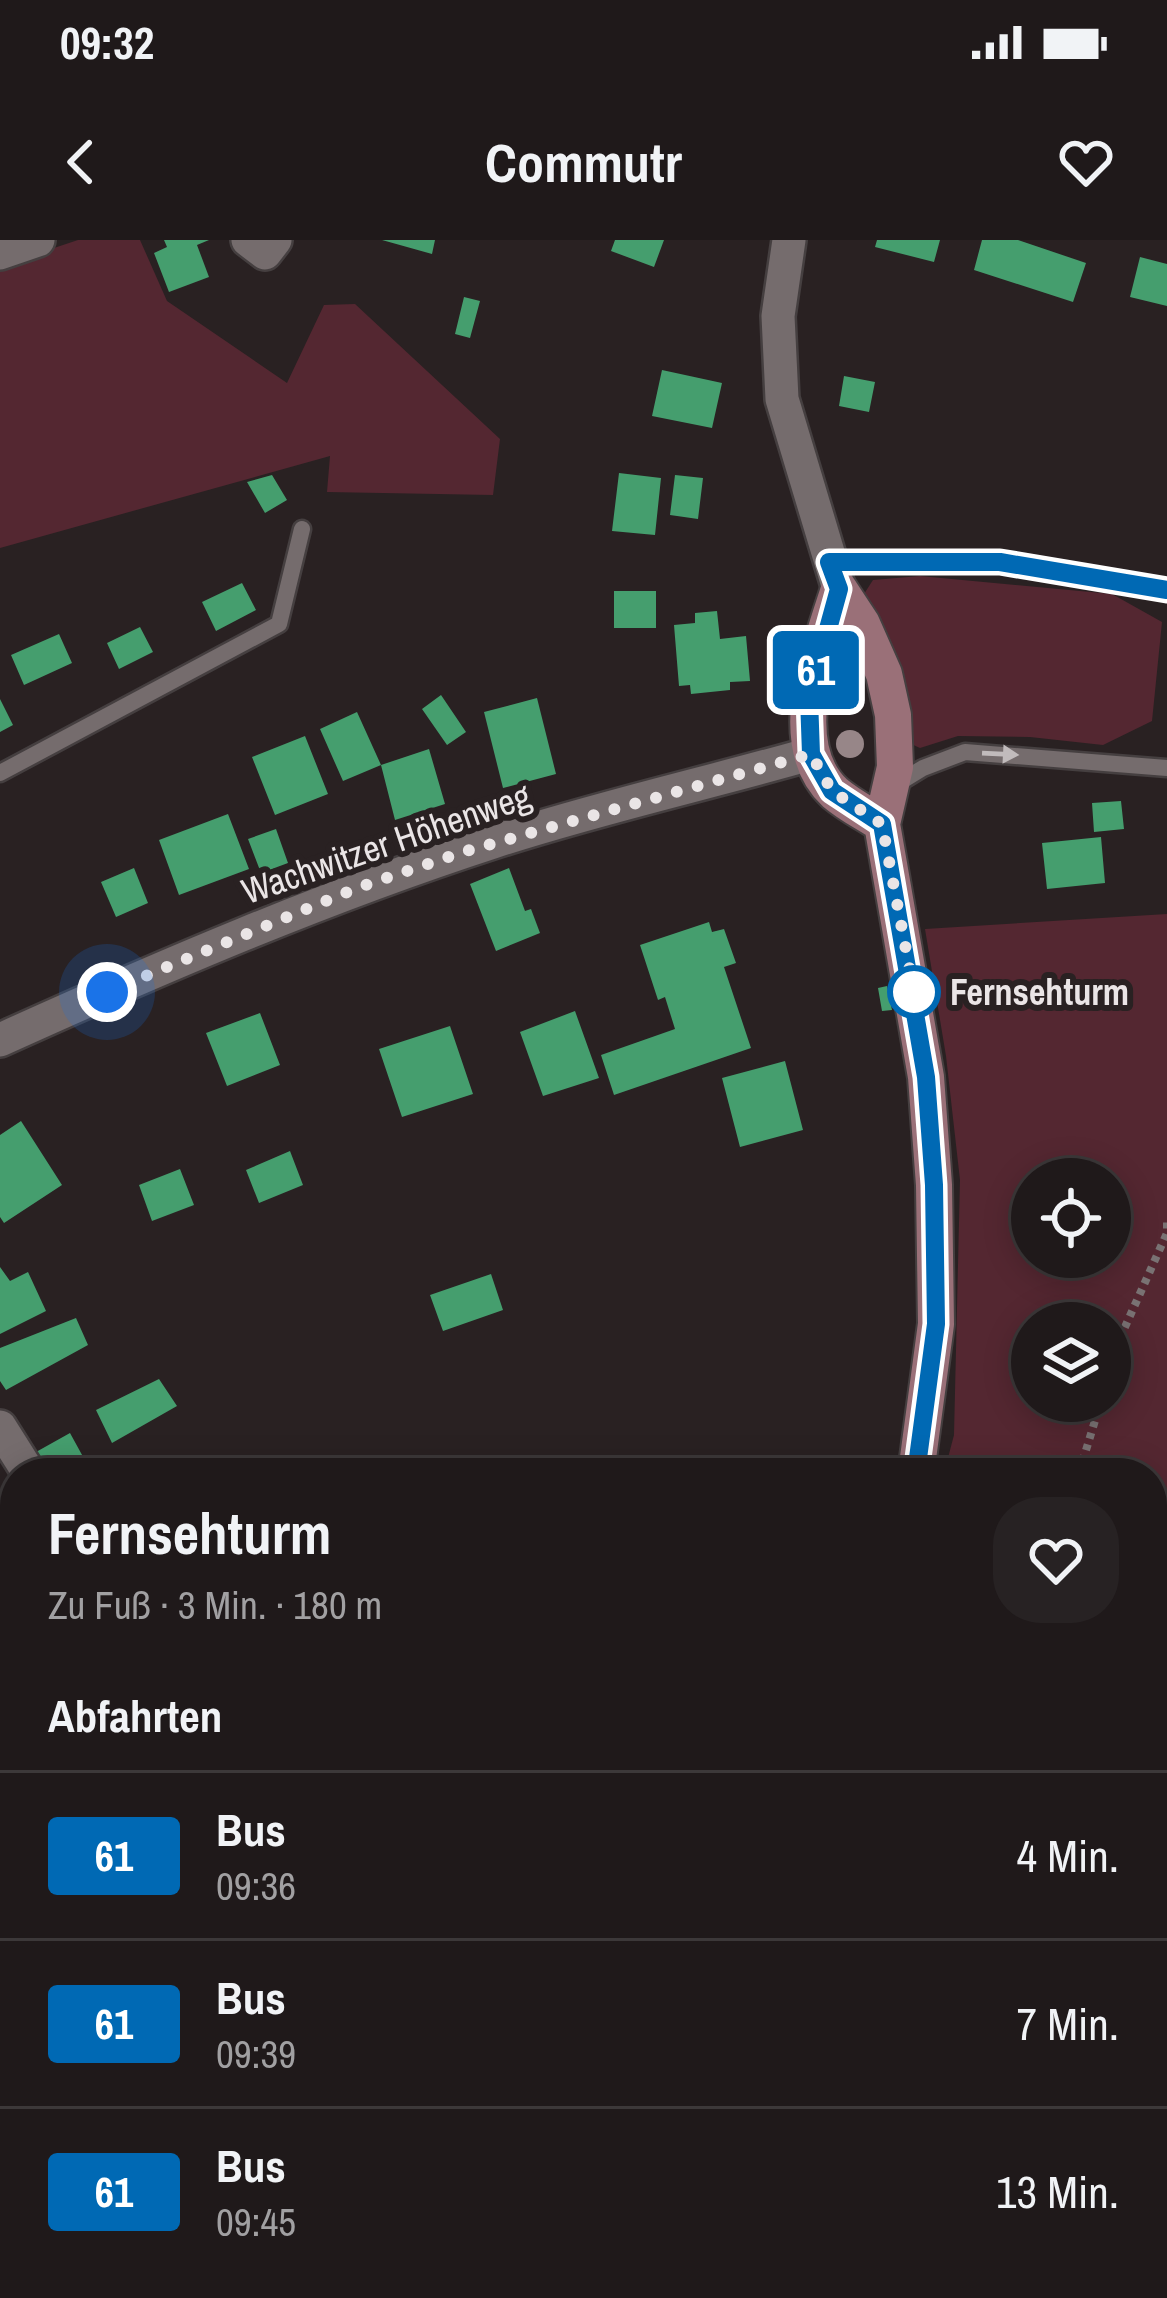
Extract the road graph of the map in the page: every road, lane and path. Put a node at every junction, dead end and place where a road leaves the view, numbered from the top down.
1 (38, 240) edge
2 (248, 240) edge
3 (274, 240) edge
4 (789, 240) edge
5 (0, 253) edge
6 (302, 529) dead end
7 (834, 576) junction
8 (1167, 590) edge
9 (811, 754) junction
10 (1167, 768) edge
11 (0, 773) edge
12 (892, 788) junction
13 (882, 824) junction
14 (0, 1040) edge
15 (1167, 1221) edge
16 (1167, 1233) edge
17 (1131, 1314) edge
18 (1095, 1422) edge
19 (0, 1427) edge
20 (20, 1458) edge
21 (918, 1458) edge
22 (1084, 1458) edge

1 - 5 street
2 - 3 street
4 - 7 street
6 - 11 lane
7 - 8 lane
7 - 9 street
7 - 12 street
9 - 13 street
9 - 14 street, Wachwitzer Höhenweg
12 -> 10 lane
12 - 13 street
13 - 21 street
15 - 16 path
16 - 17 path
18 - 22 path
19 - 20 street

